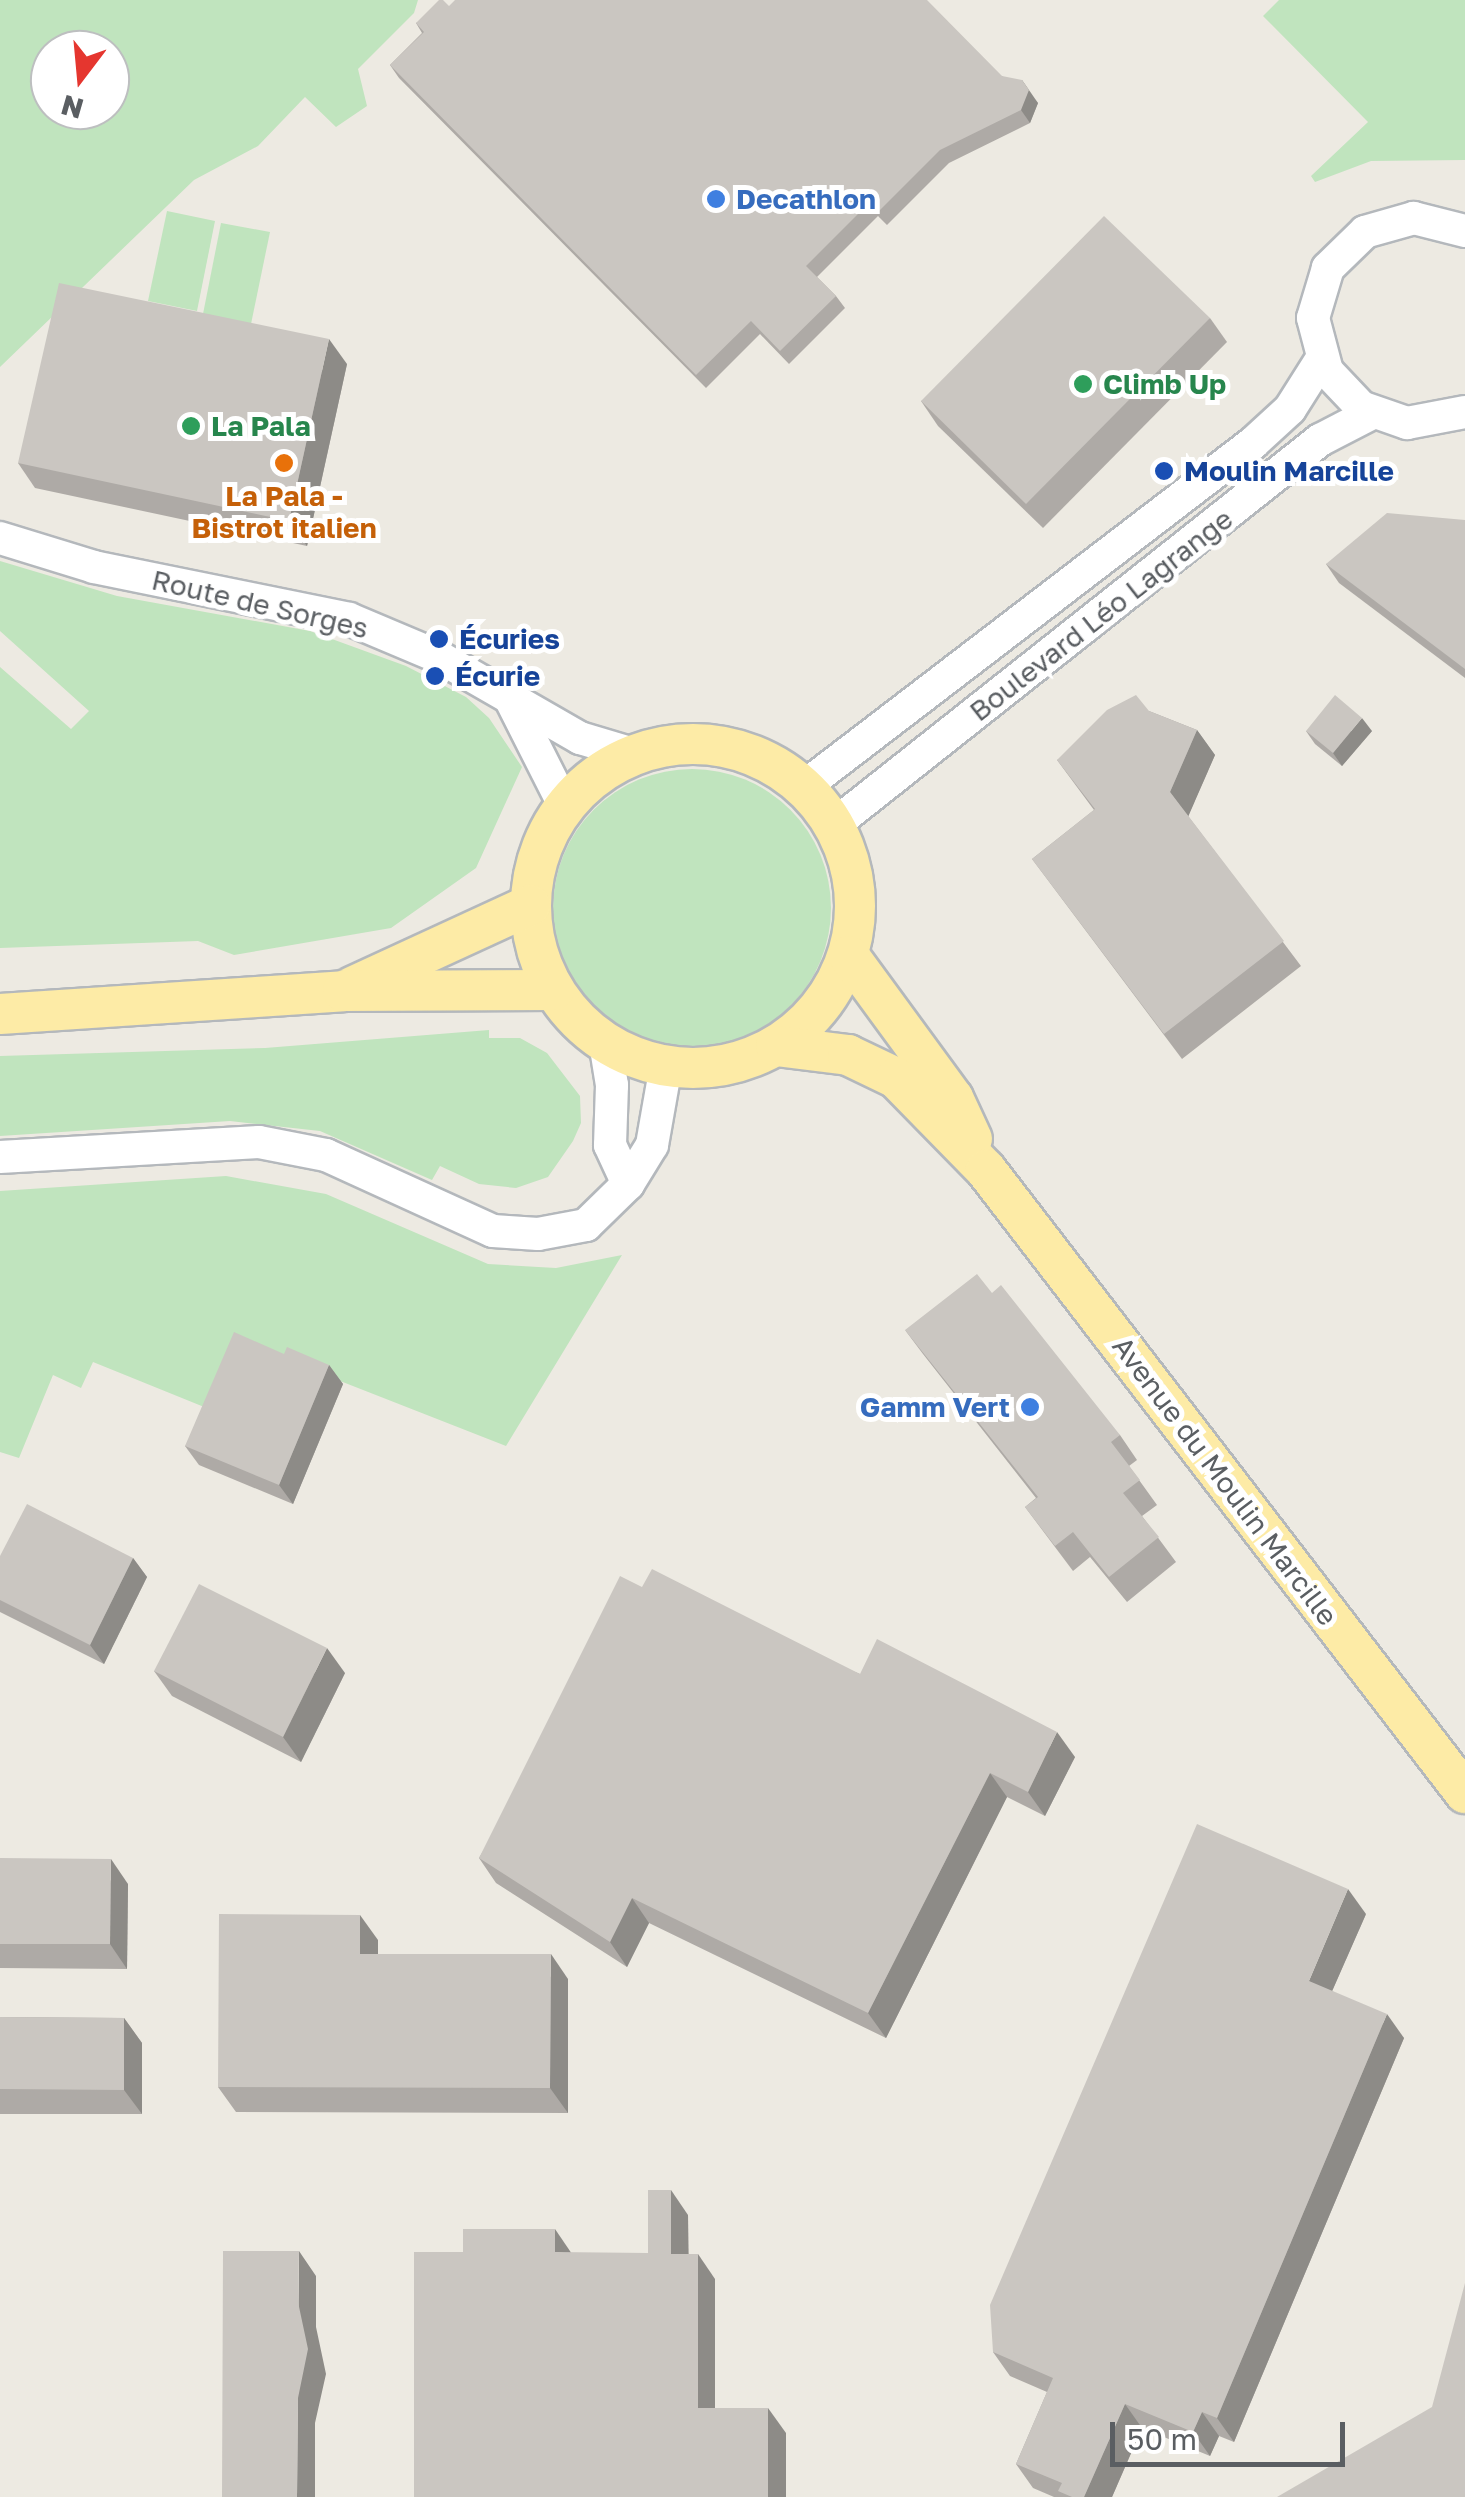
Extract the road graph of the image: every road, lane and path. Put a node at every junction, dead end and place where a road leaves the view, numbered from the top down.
1 (1462, 225) edge
2 (1322, 360) junction
3 (1465, 412) edge
4 (1372, 413) junction
5 (0, 538) edge
6 (510, 698) junction
7 (633, 754) junction
8 (804, 786) junction
9 (564, 805) junction
10 (835, 824) junction
11 (530, 904) junction
12 (849, 956) junction
13 (554, 990) junction
14 (344, 991) junction
15 (0, 1014) edge
16 (605, 1042) junction
17 (776, 1046) junction
18 (666, 1066) junction
19 (0, 1157) edge
20 (986, 1170) junction
21 (628, 1184) junction
22 (1465, 1793) edge

1 - 2 street
2 - 4 street
2 - 8 street, Boulevard Léo Lagrange
3 - 4 street
4 - 10 street, Boulevard Léo Lagrange
5 - 6 street, Route de Sorges
6 - 7 street, Route de Sorges
6 - 9 street
7 - 8 main road
7 - 9 main road
8 - 10 main road
9 - 11 main road
10 - 12 main road
11 - 13 main road
11 - 14 main road
12 - 17 main road
12 - 20 main road, Avenue du Moulin Marcille
13 - 14 main road
13 - 16 main road
14 - 15 main road
16 - 18 main road
16 - 21 street
17 - 18 main road
17 - 20 main road, Avenue du Moulin Marcille
18 - 21 street
19 - 21 street
20 - 22 main road, Avenue du Moulin Marcille

